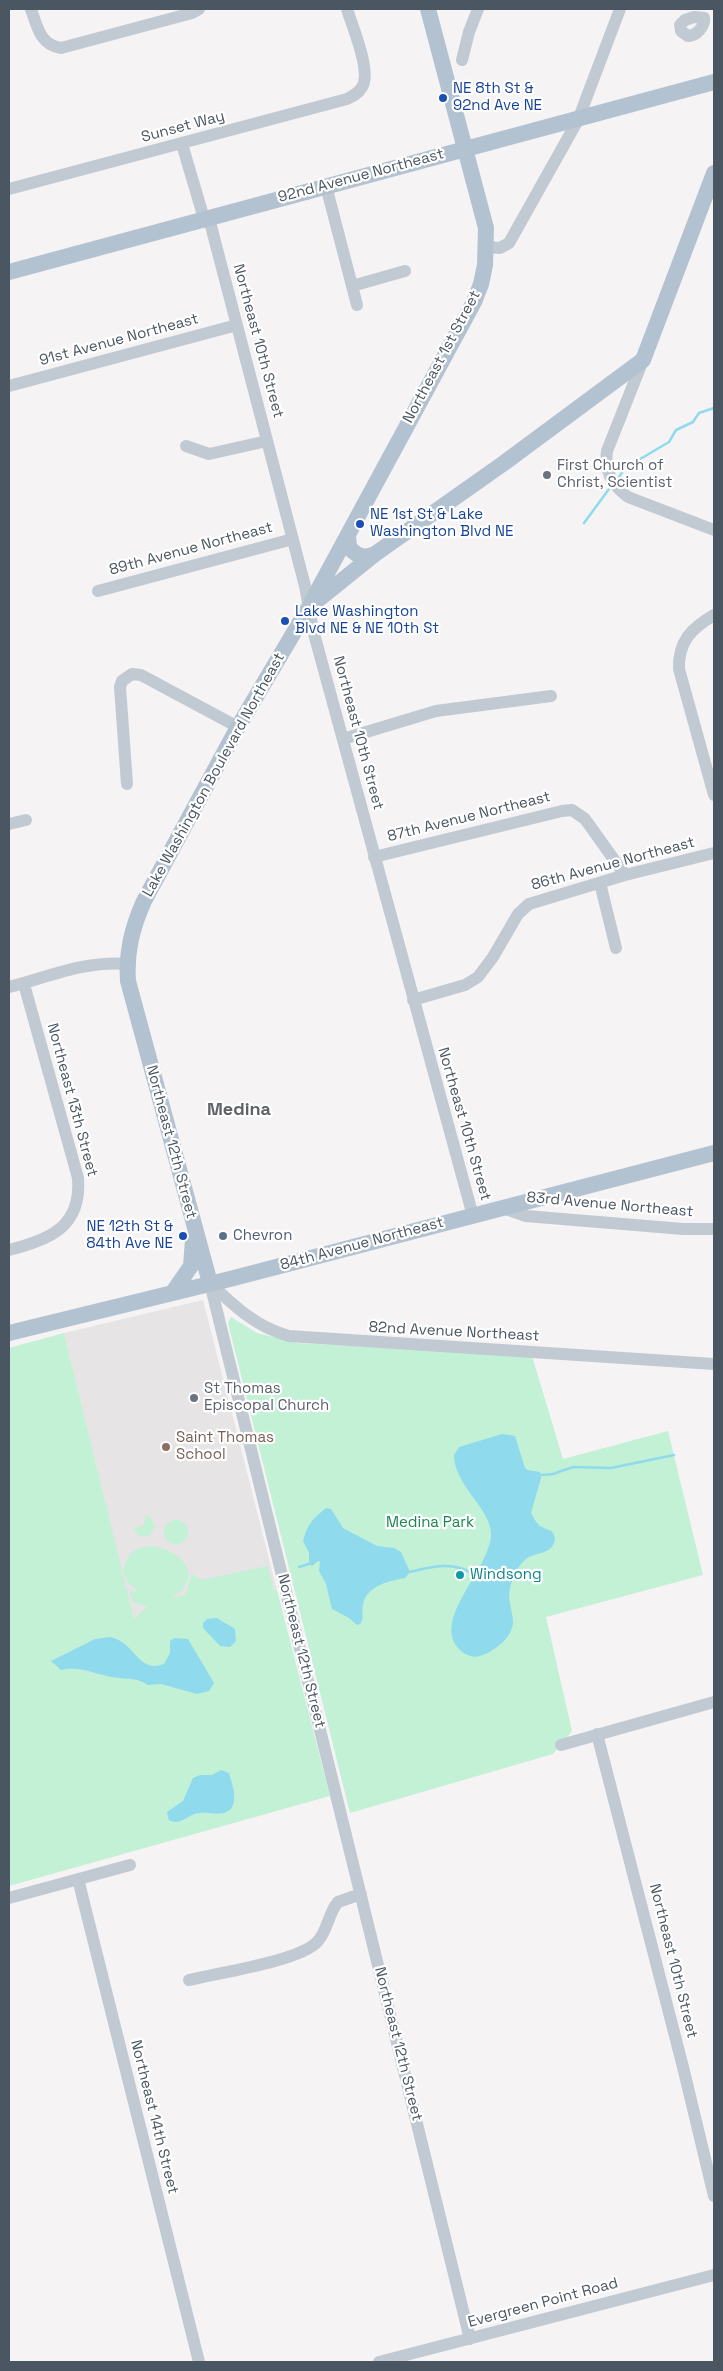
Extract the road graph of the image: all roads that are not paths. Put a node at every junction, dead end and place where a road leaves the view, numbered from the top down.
1 (31, 9) edge
2 (199, 9) edge
3 (346, 9) edge
4 (428, 9) edge
5 (478, 9) edge
6 (620, 9) edge
7 (462, 60) dead end
8 (714, 82) edge
9 (578, 120) junction
10 (182, 144) junction
11 (466, 149) junction
12 (714, 173) edge
13 (326, 186) junction
14 (9, 189) edge
15 (206, 218) junction
16 (487, 247) junction
17 (405, 271) dead end
18 (9, 272) edge
19 (352, 286) junction
20 (356, 305) dead end
21 (237, 325) junction
22 (643, 360) junction
23 (616, 380) junction
24 (9, 386) edge
25 (632, 391) junction
26 (267, 442) junction
27 (186, 446) dead end
28 (714, 530) edge
29 (348, 535) junction
30 (293, 538) junction
31 (374, 554) junction
32 (98, 591) dead end
33 (309, 607) junction
34 (714, 615) edge
35 (551, 696) dead end
36 (238, 727) junction
37 (343, 739) junction
38 (127, 784) dead end
39 (714, 795) edge
40 (26, 820) dead end
41 (9, 824) edge
42 (714, 853) edge
43 (374, 857) junction
44 (624, 875) junction
45 (600, 883) junction
46 (616, 948) dead end
47 (127, 964) junction
48 (24, 984) junction
49 (9, 987) edge
50 (413, 1000) junction
51 (714, 1153) edge
52 (503, 1208) junction
53 (473, 1216) junction
54 (194, 1228) junction
55 (714, 1229) edge
56 (9, 1250) edge
57 (210, 1283) junction
58 (173, 1292) junction
59 (240, 1311) junction
60 (220, 1329) junction
61 (9, 1333) edge
62 (714, 1364) edge
63 (714, 1702) edge
64 (597, 1734) junction
65 (561, 1744) dead end
66 (130, 1864) dead end
67 (78, 1879) junction
68 (361, 1894) junction
69 (9, 1898) edge
70 (189, 1980) dead end
71 (714, 2196) edge
72 (714, 2274) edge
73 (470, 2339) junction
74 (198, 2362) edge
75 (379, 2362) edge

1 - 2 street
3 - 10 street, Sunset Way
4 - 11 main road, Northeast 1st Street
5 - 7 street
6 - 9 street
8 - 9 main road, 92nd Avenue Northeast
9 - 11 main road, 92nd Avenue Northeast
9 - 16 street
10 - 14 street, Sunset Way
10 - 15 street, Northeast 10th Street
11 - 13 main road, 92nd Avenue Northeast
11 - 16 main road, Northeast 1st Street
12 - 22 main road
13 - 15 main road, 92nd Avenue Northeast
13 - 19 street
15 - 18 main road, 92nd Avenue Northeast
15 - 21 street, Northeast 10th Street
16 - 29 main road, Northeast 1st Street
17 - 19 street
19 - 20 street
21 - 24 street, 91st Avenue Northeast
21 - 26 street, Northeast 10th Street
22 - 23 main road, Lake Washington Boulevard Northeast
22 - 25 street
23 - 25 street
23 - 31 main road, Lake Washington Boulevard Northeast
25 - 28 street
26 - 27 street
26 - 30 street, Northeast 10th Street
29 - 31 main road
29 - 33 main road, Northeast 1st Street
30 - 32 street, 89th Avenue Northeast
30 - 33 street, Northeast 10th Street
31 - 33 main road, Lake Washington Boulevard Northeast
33 - 36 main road, Lake Washington Boulevard Northeast
33 - 37 street, Northeast 10th Street
34 - 39 street
35 - 37 street
36 - 38 street
36 - 47 main road, Lake Washington Boulevard Northeast
37 - 43 street, Northeast 10th Street
40 - 41 street
42 - 44 street, 86th Avenue Northeast
43 - 44 street, 87th Avenue Northeast
43 - 50 street, Northeast 10th Street
44 - 45 street, 86th Avenue Northeast
45 - 46 street
45 - 50 street, 86th Avenue Northeast
47 - 48 street
47 - 54 main road, Northeast 12th Street
48 - 49 street
48 - 56 street, Northeast 13th Street
50 - 53 street, Northeast 10th Street
51 - 52 main road, 84th Avenue Northeast
52 - 53 main road, 84th Avenue Northeast
52 - 55 street, 83rd Avenue Northeast
53 - 57 main road, 84th Avenue Northeast
54 - 57 main road, Northeast 12th Street
54 - 58 main road
57 - 58 main road, 84th Avenue Northeast
57 - 59 street, 82nd Avenue Northeast
57 - 60 street, Northeast 12th Street
58 - 61 main road, 84th Avenue Northeast
59 - 60 street
59 - 62 street, 82nd Avenue Northeast
60 - 68 street, Northeast 12th Street
63 - 64 street
64 - 65 street
64 - 71 street, Northeast 10th Street
66 - 67 street
67 - 69 street
67 - 74 street, Northeast 14th Street
68 - 70 street
68 - 73 street, Northeast 12th Street
72 - 73 street, Evergreen Point Road
73 - 75 street, Evergreen Point Road

